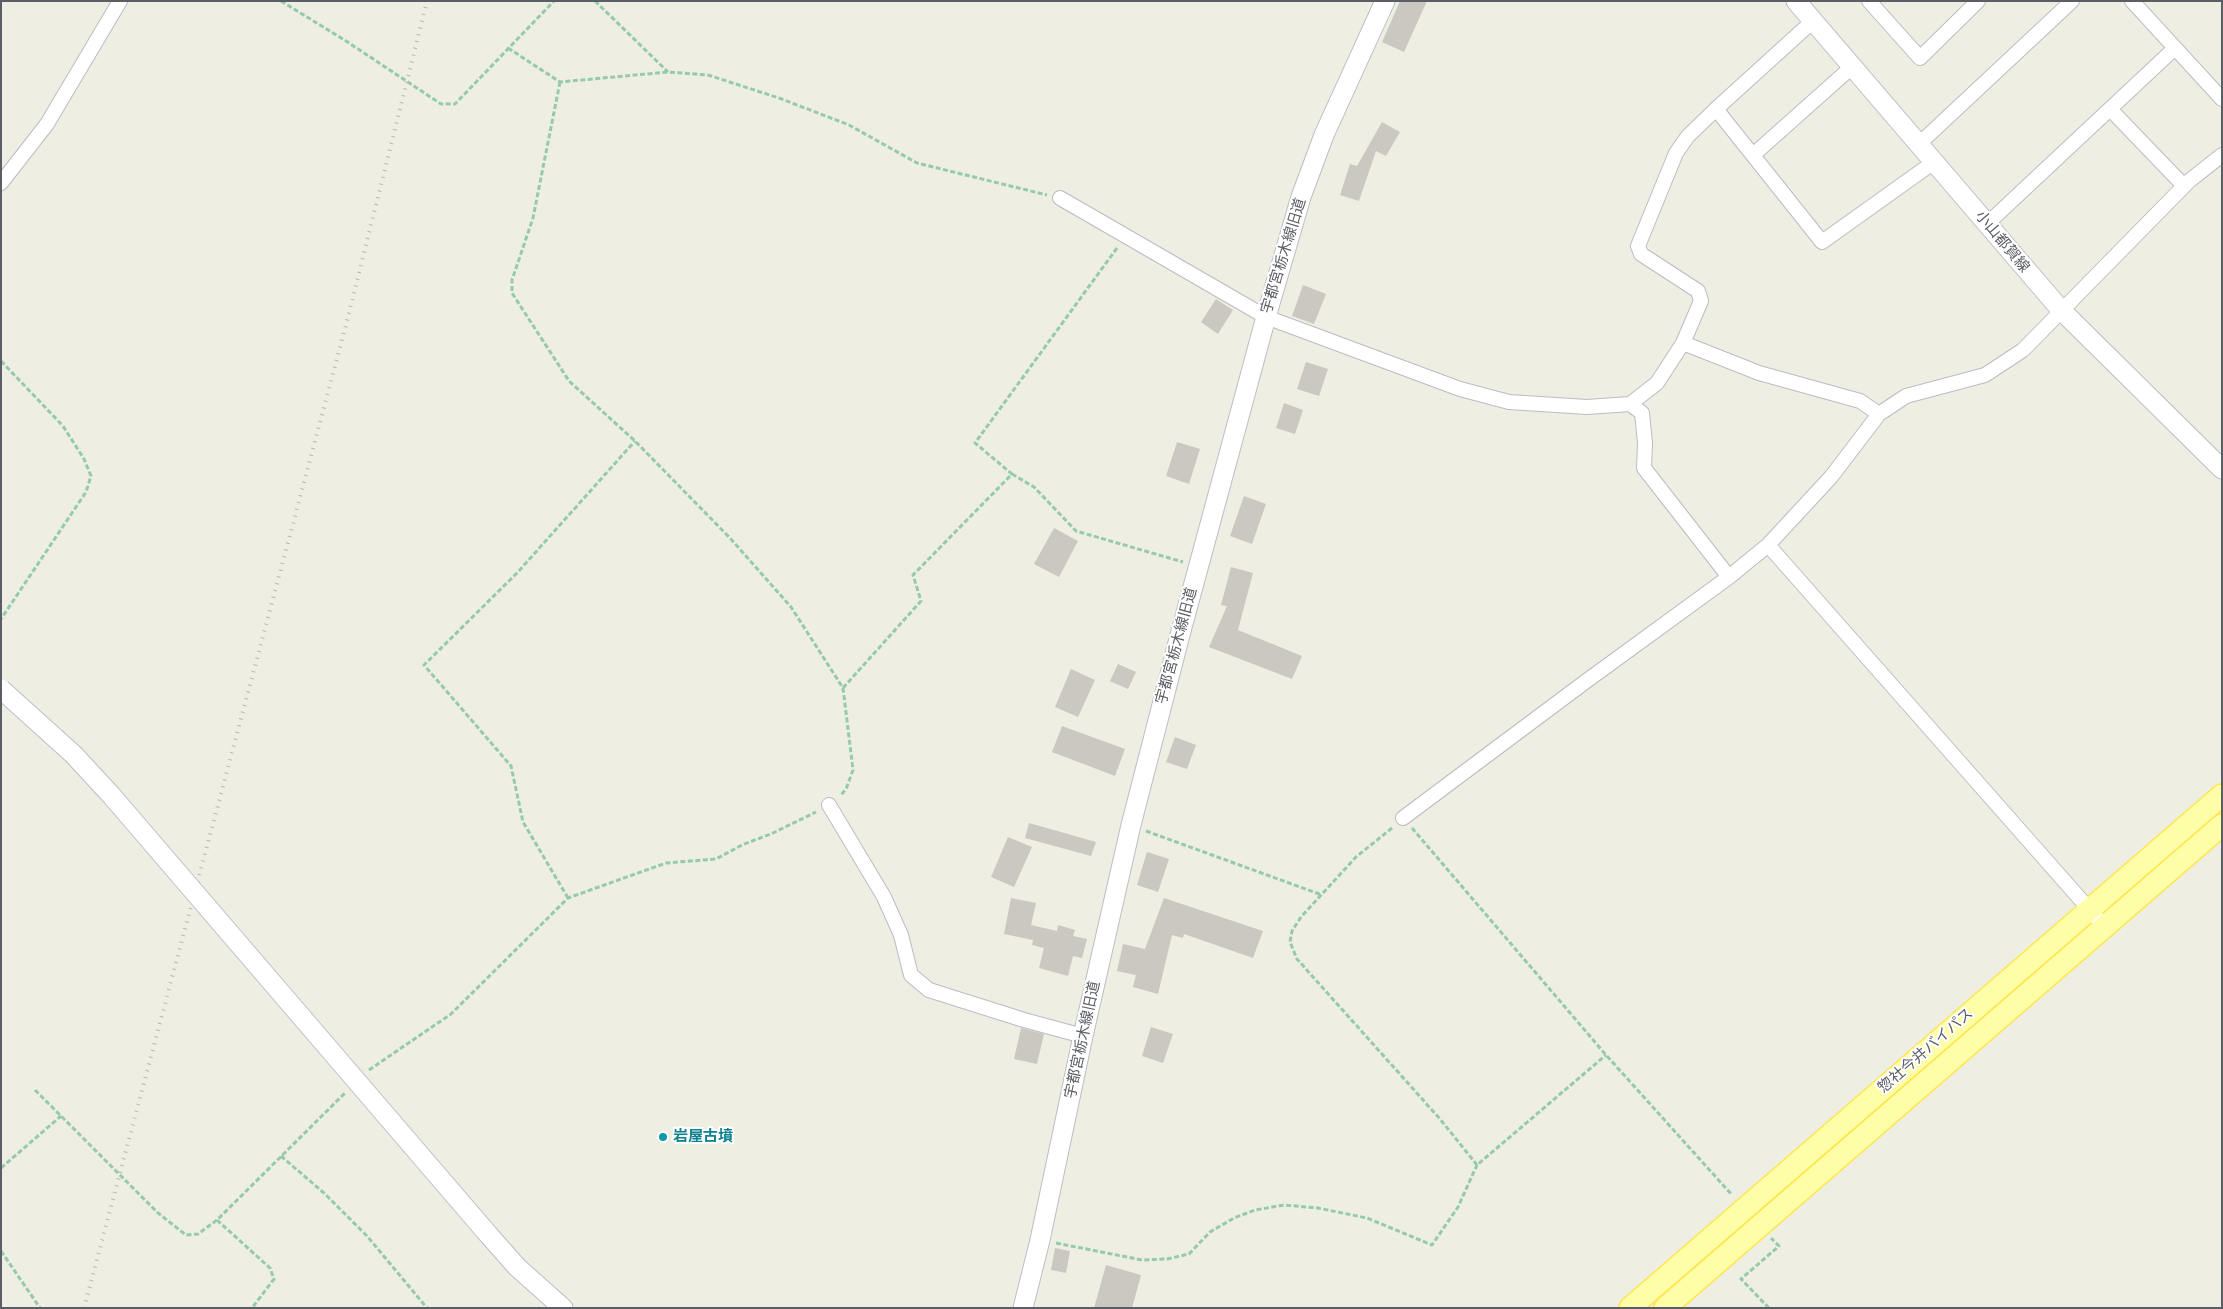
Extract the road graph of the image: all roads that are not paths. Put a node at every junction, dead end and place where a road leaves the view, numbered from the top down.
1 (120, 1) edge
2 (1385, 1) edge
3 (1796, 1) edge
4 (1869, 1) edge
5 (1978, 1) edge
6 (2072, 1) edge
7 (2132, 1) edge
8 (1814, 20) junction
9 (2174, 48) junction
10 (1853, 66) junction
11 (2222, 100) edge
12 (1716, 109) junction
13 (2110, 109) junction
14 (1919, 144) junction
15 (1753, 155) junction
16 (2222, 155) edge
17 (1934, 162) junction
18 (1, 183) edge
19 (2184, 186) junction
20 (1060, 198) road end
21 (1987, 224) junction
22 (2060, 310) junction
23 (1266, 317) junction
24 (1683, 342) junction
25 (1630, 404) junction
26 (1879, 414) junction
27 (2222, 469) edge
28 (1768, 545) junction
29 (1729, 577) junction
30 (1, 689) edge
31 (2222, 795) edge
32 (829, 805) road end
33 (1403, 818) road end
34 (2222, 825) edge
35 (2089, 909) junction
36 (2104, 926) junction
37 (1083, 1036) junction
38 (563, 1308) edge
39 (1023, 1308) edge
40 (1630, 1308) edge
41 (1665, 1308) edge

1 - 18 street
2 - 23 street, 宇都宮栃木線旧道
3 - 8 street, 小山都賀線
4 - 5 street
6 - 14 street
7 - 9 street
8 - 10 street, 小山都賀線
8 - 12 street
9 - 11 street
9 - 13 street
10 - 14 street, 小山都賀線
10 - 15 street
12 - 15 street
12 - 24 street
13 - 19 street
13 - 21 street
14 - 17 street, 小山都賀線
15 - 17 street
16 - 19 street
17 - 21 street, 小山都賀線
19 - 22 street
20 - 23 street
21 - 22 street, 小山都賀線
22 - 26 street
22 - 27 street, 小山都賀線
23 - 25 street
23 - 37 street, 宇都宮栃木線旧道
24 - 25 street
24 - 26 street
25 - 29 street
26 - 28 street
28 - 29 street
28 - 35 street
29 - 33 street
30 - 38 street, bridge
31 - 35 main road, 惣社今井バイパス
32 - 37 street
34 - 36 main road, 惣社今井バイパス
35 - 36 street
35 - 40 main road, 惣社今井バイパス
36 - 41 main road, 惣社今井バイパス
37 - 39 street, 宇都宮栃木線旧道

